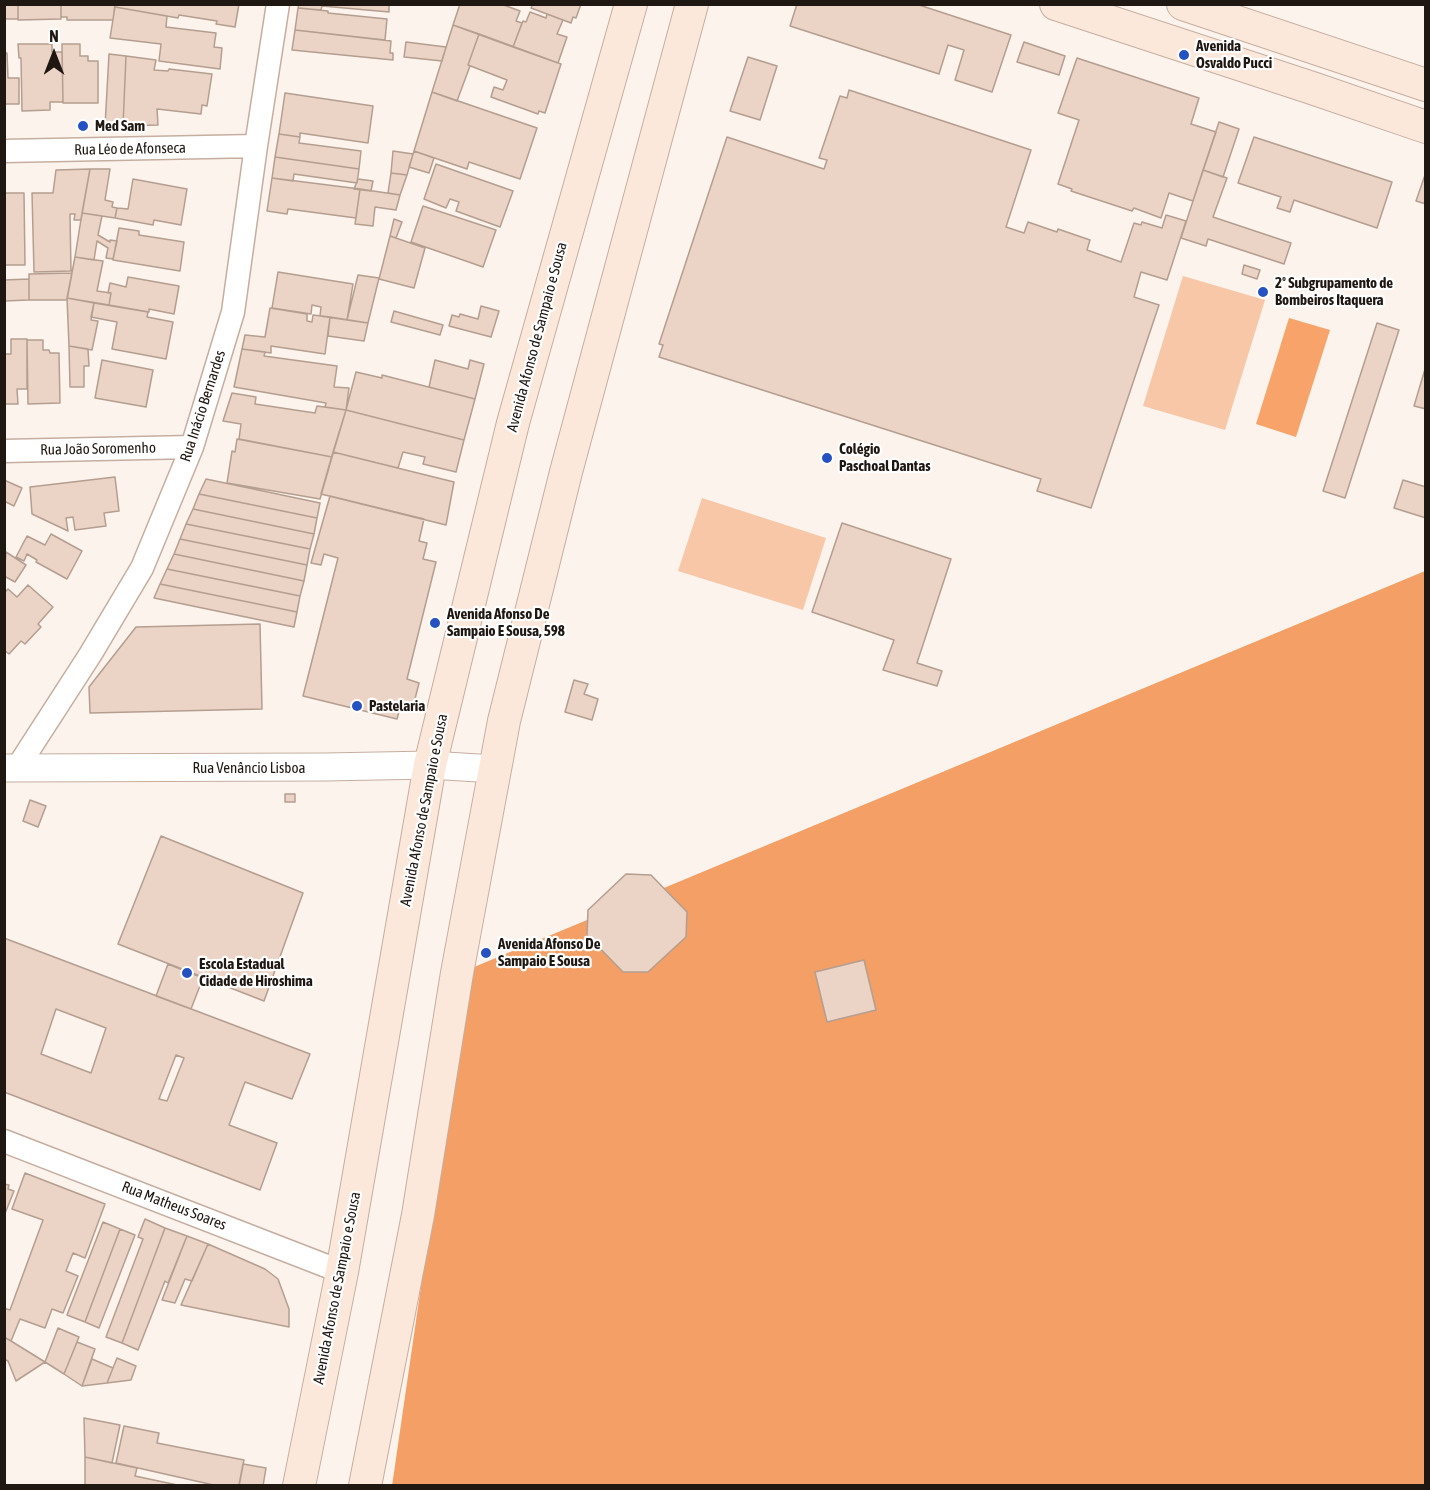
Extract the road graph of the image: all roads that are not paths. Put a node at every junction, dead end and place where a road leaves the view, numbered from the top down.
1 (278, 4) edge
2 (631, 4) edge
3 (692, 4) edge
4 (1056, 4) edge
5 (1183, 4) edge
6 (1425, 85) edge
7 (1425, 127) edge
8 (256, 146) junction
9 (4, 151) edge
10 (192, 447) junction
11 (4, 451) edge
12 (430, 765) junction
13 (11, 768) edge
14 (494, 769) junction
15 (4, 1142) edge
16 (342, 1272) junction
17 (299, 1485) edge
18 (365, 1485) edge

1 - 8 street, Rua Inácio Bernardes
2 - 12 main road, Avenida Afonso de Sampaio e Sousa
3 - 14 main road
4 - 7 main road
5 - 6 main road
8 - 9 street, Rua Léo de Afonseca
8 - 10 street, Rua Inácio Bernardes
10 - 11 street, Rua João Soromenho
10 - 13 street, Rua Inácio Bernardes
12 - 13 street, Rua Venâncio Lisboa
12 - 14 street, Rua Venâncio Lisboa
12 - 16 main road, Avenida Afonso de Sampaio e Sousa
14 - 18 main road
15 - 16 street, Rua Matheus Soares
16 - 17 main road, Avenida Afonso de Sampaio e Sousa

